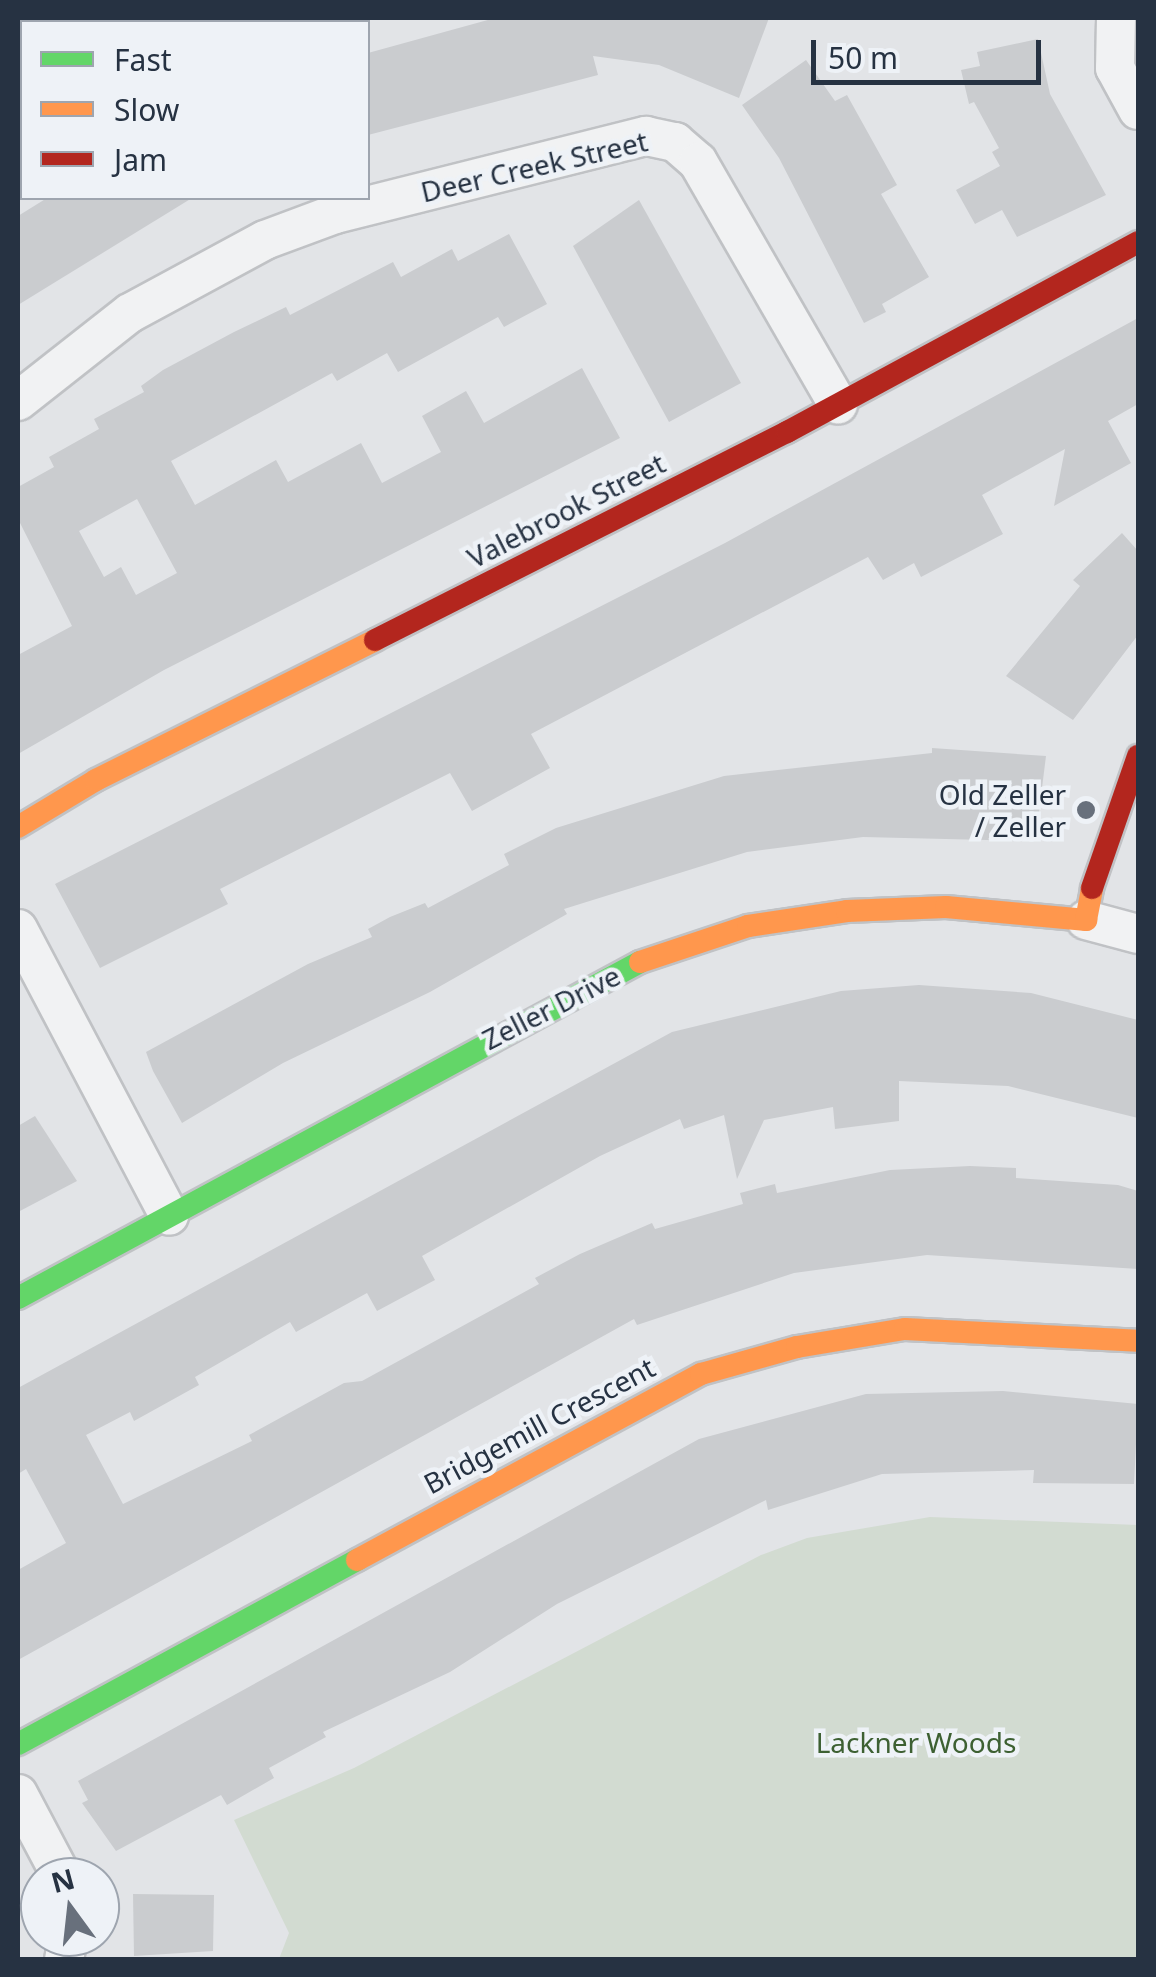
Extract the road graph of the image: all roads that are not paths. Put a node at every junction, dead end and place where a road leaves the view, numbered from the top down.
1 (1116, 18) edge
2 (1138, 110) edge
3 (1138, 242) edge
4 (18, 401) edge
5 (838, 404) junction
6 (1138, 756) edge
7 (18, 827) edge
8 (1086, 920) junction
9 (18, 929) edge
10 (1138, 934) edge
11 (169, 1216) junction
12 (18, 1298) edge
13 (1138, 1341) edge
14 (18, 1744) edge
15 (18, 1794) edge
16 (51, 1857) edge

1 - 2 street
3 - 5 street, Valebrook Street
4 - 5 street, Deer Creek Street
5 - 7 street, Valebrook Street
6 - 8 street
8 - 10 street, Zeller Drive
8 - 11 street, Zeller Drive
9 - 11 street
11 - 12 street, Zeller Drive
13 - 14 street, Bridgemill Crescent
15 - 16 street

